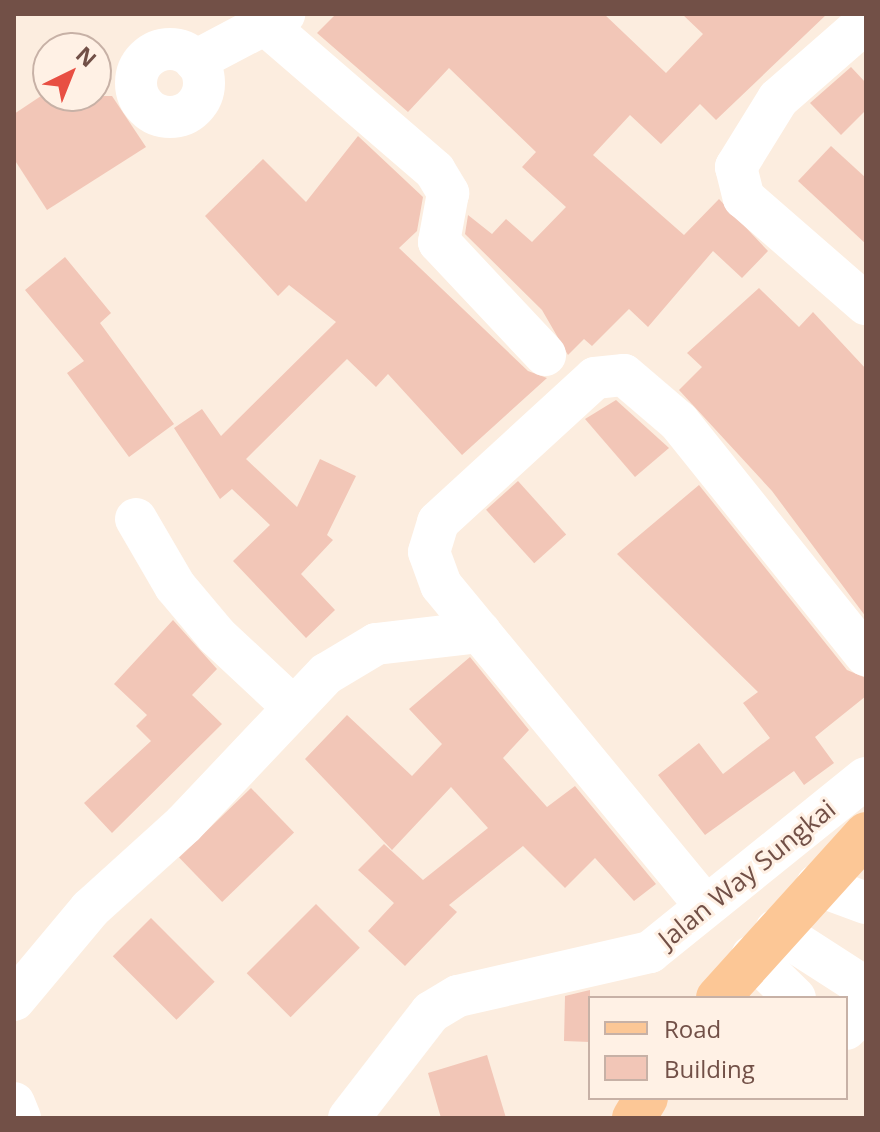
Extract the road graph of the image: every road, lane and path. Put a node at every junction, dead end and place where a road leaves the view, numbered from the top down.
1 (275, 19) edge
2 (866, 22) edge
3 (195, 61) dead end
4 (866, 304) edge
5 (545, 355) dead end
6 (136, 519) dead end
7 (480, 632) junction
8 (866, 655) edge
9 (292, 706) junction
10 (866, 778) edge
11 (866, 834) edge
12 (817, 885) junction
13 (866, 903) edge
14 (704, 904) junction
15 (764, 943) junction
16 (866, 988) edge
17 (720, 996) edge
18 (794, 996) edge
19 (14, 1000) edge
20 (866, 1008) edge
21 (848, 1027) edge
22 (645, 1100) edge
23 (14, 1103) edge
24 (20, 1118) edge
25 (349, 1118) edge
26 (634, 1118) edge

1 - 3 street
1 - 5 street
2 - 4 street
6 - 9 street
7 - 8 street
7 - 9 street
7 - 14 street
9 - 19 street
10 - 14 street, Jalan Way Sungkai
11 - 12 main road
12 - 13 street
12 - 15 main road
14 - 25 street, Jalan Way Sungkai
15 - 16 street
15 - 17 main road
15 - 18 street
20 - 21 street
22 - 26 main road
23 - 24 street

